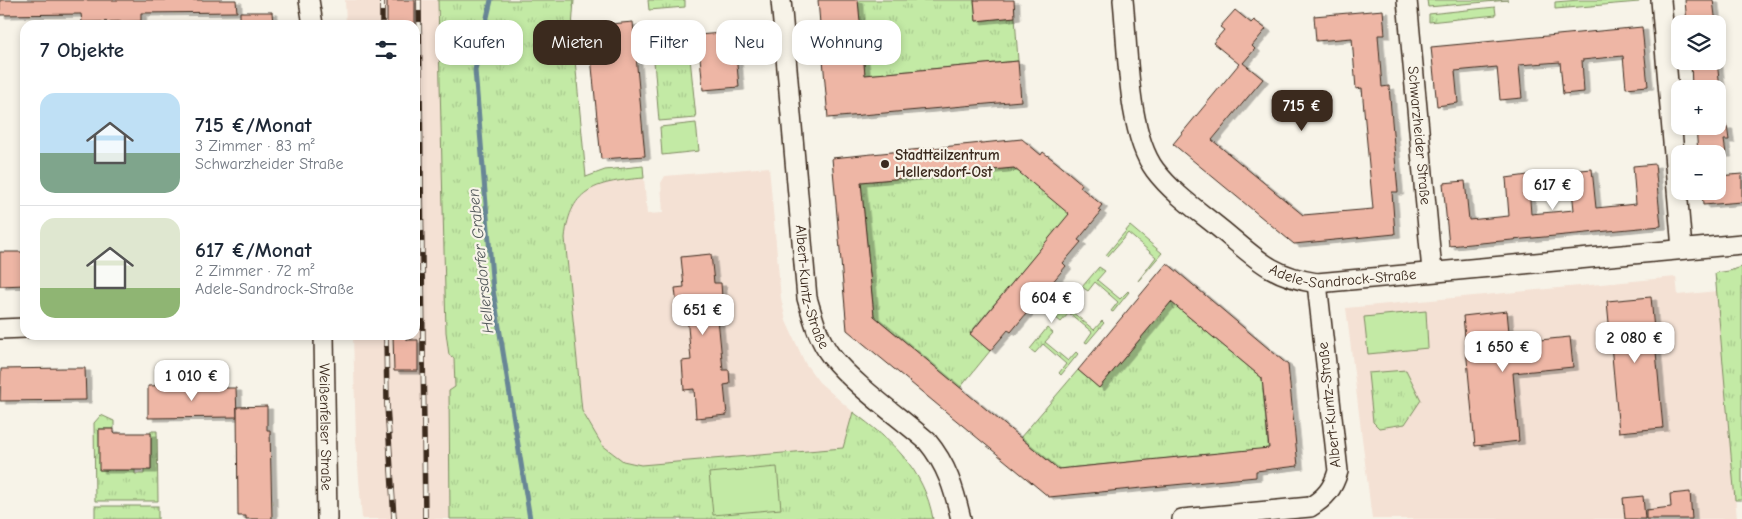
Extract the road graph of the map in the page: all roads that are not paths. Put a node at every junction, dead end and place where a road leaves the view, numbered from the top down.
1 (309, 0) edge
2 (781, 0) edge
3 (1124, 0) edge
4 (1407, 0) edge
5 (1661, 0) edge
6 (313, 20) edge
7 (1742, 244) edge
8 (1682, 250) junction
9 (1432, 271) junction
10 (1317, 283) junction
11 (20, 328) edge
12 (0, 329) edge
13 (324, 340) edge
14 (327, 519) edge
15 (961, 519) edge
16 (1182, 519) edge

1 - 6 street
2 - 15 street, Albert-Kuntz-Straße
3 - 10 street, Adele-Sandrock-Straße
4 - 9 street, Schwarzheider Straße
5 - 8 street
7 - 8 street, Adele-Sandrock-Straße
8 - 9 street, Adele-Sandrock-Straße
9 - 10 street, Adele-Sandrock-Straße
10 - 16 street, Albert-Kuntz-Straße
11 - 12 street
13 - 14 street, Weißenfelser Straße

